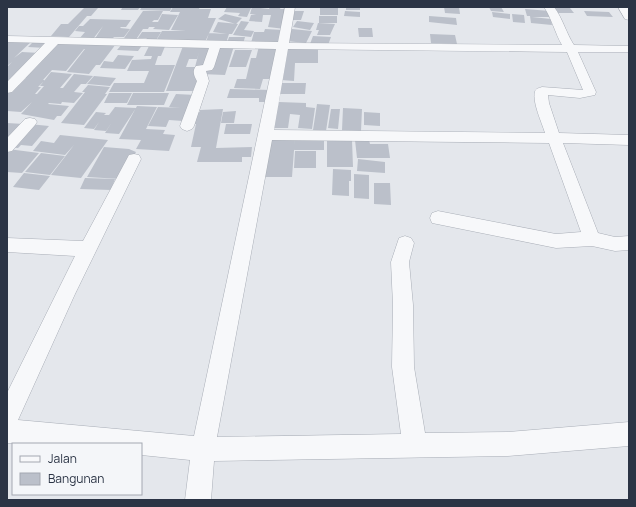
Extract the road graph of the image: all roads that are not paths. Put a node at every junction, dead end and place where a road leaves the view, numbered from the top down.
1 (290, 7) edge
2 (549, 7) edge
3 (622, 7) edge
4 (629, 17) edge
5 (7, 39) edge
6 (55, 40) junction
7 (216, 44) junction
8 (284, 46) junction
9 (569, 48) junction
10 (629, 49) edge
11 (7, 89) edge
12 (30, 122) dead end
13 (187, 126) dead end
14 (266, 134) junction
15 (554, 138) junction
16 (629, 140) edge
17 (7, 147) edge
18 (134, 159) dead end
19 (438, 218) dead end
20 (592, 239) junction
21 (405, 243) dead end
22 (629, 243) edge
23 (7, 245) edge
24 (88, 249) junction
25 (7, 418) edge
26 (7, 431) edge
27 (629, 434) edge
28 (138, 443) edge
29 (142, 443) edge
30 (415, 445) junction
31 (203, 449) junction
32 (198, 500) edge

1 - 8 street
2 - 9 street
3 - 4 street
5 - 6 street
6 - 7 street
6 - 11 street
7 - 8 street
7 - 13 street
8 - 9 street
8 - 14 street
9 - 10 street
9 - 15 street
12 - 17 street
14 - 15 street
14 - 31 street
15 - 16 street
15 - 20 street
18 - 24 street
19 - 20 street
20 - 22 street
21 - 30 street
23 - 24 street
24 - 25 street
26 - 28 street
27 - 30 street
29 - 31 street
30 - 31 street
31 - 32 street

